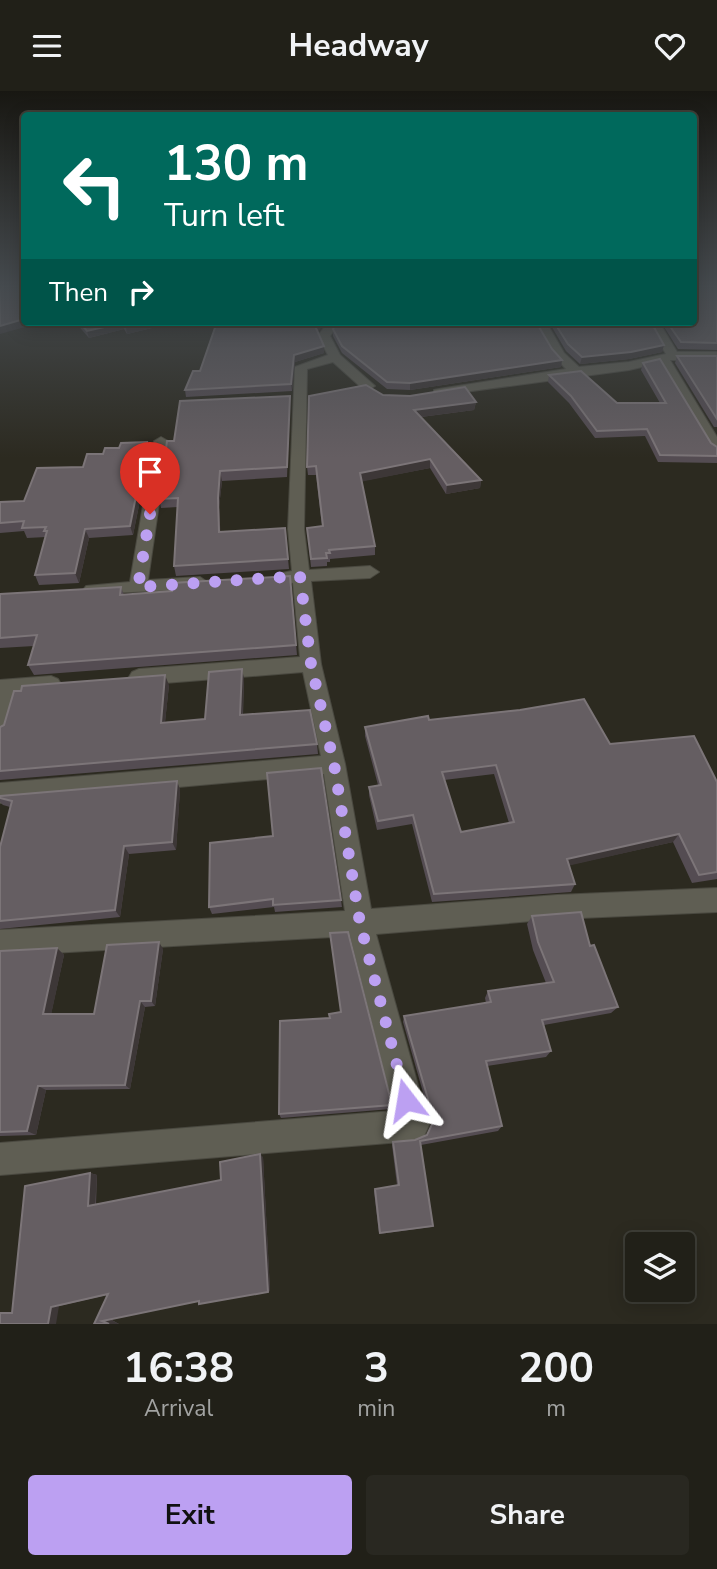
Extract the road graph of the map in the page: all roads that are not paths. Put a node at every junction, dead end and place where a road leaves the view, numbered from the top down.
1 (328, 344) edge
2 (554, 344) edge
3 (662, 344) edge
4 (717, 356) edge
5 (334, 357) junction
6 (668, 358) junction
7 (576, 371) junction
8 (422, 395) edge
9 (383, 396) edge
10 (161, 441) dead end
11 (717, 449) edge
12 (370, 572) dead end
13 (300, 576) junction
14 (273, 577) edge
15 (219, 581) edge
16 (138, 587) junction
17 (69, 591) edge
18 (311, 664) junction
19 (120, 679) edge
20 (65, 683) edge
21 (5, 688) edge
22 (0, 728) edge
23 (334, 764) junction
24 (0, 793) edge
25 (717, 900) edge
26 (360, 923) junction
27 (0, 943) edge
28 (0, 1159) edge

1 - 5 street
2 - 7 street
3 - 6 street
4 - 6 street
5 - 9 street
5 - 13 street
6 - 7 street
6 - 11 street
7 - 8 street
10 - 16 street
12 - 13 street
13 - 14 street
13 - 18 street
15 - 16 street
16 - 17 street
18 - 19 street
18 - 23 street
20 - 21 street
21 - 22 street
23 - 24 street
23 - 26 street
25 - 26 street
26 - 27 street
26 - 28 street

